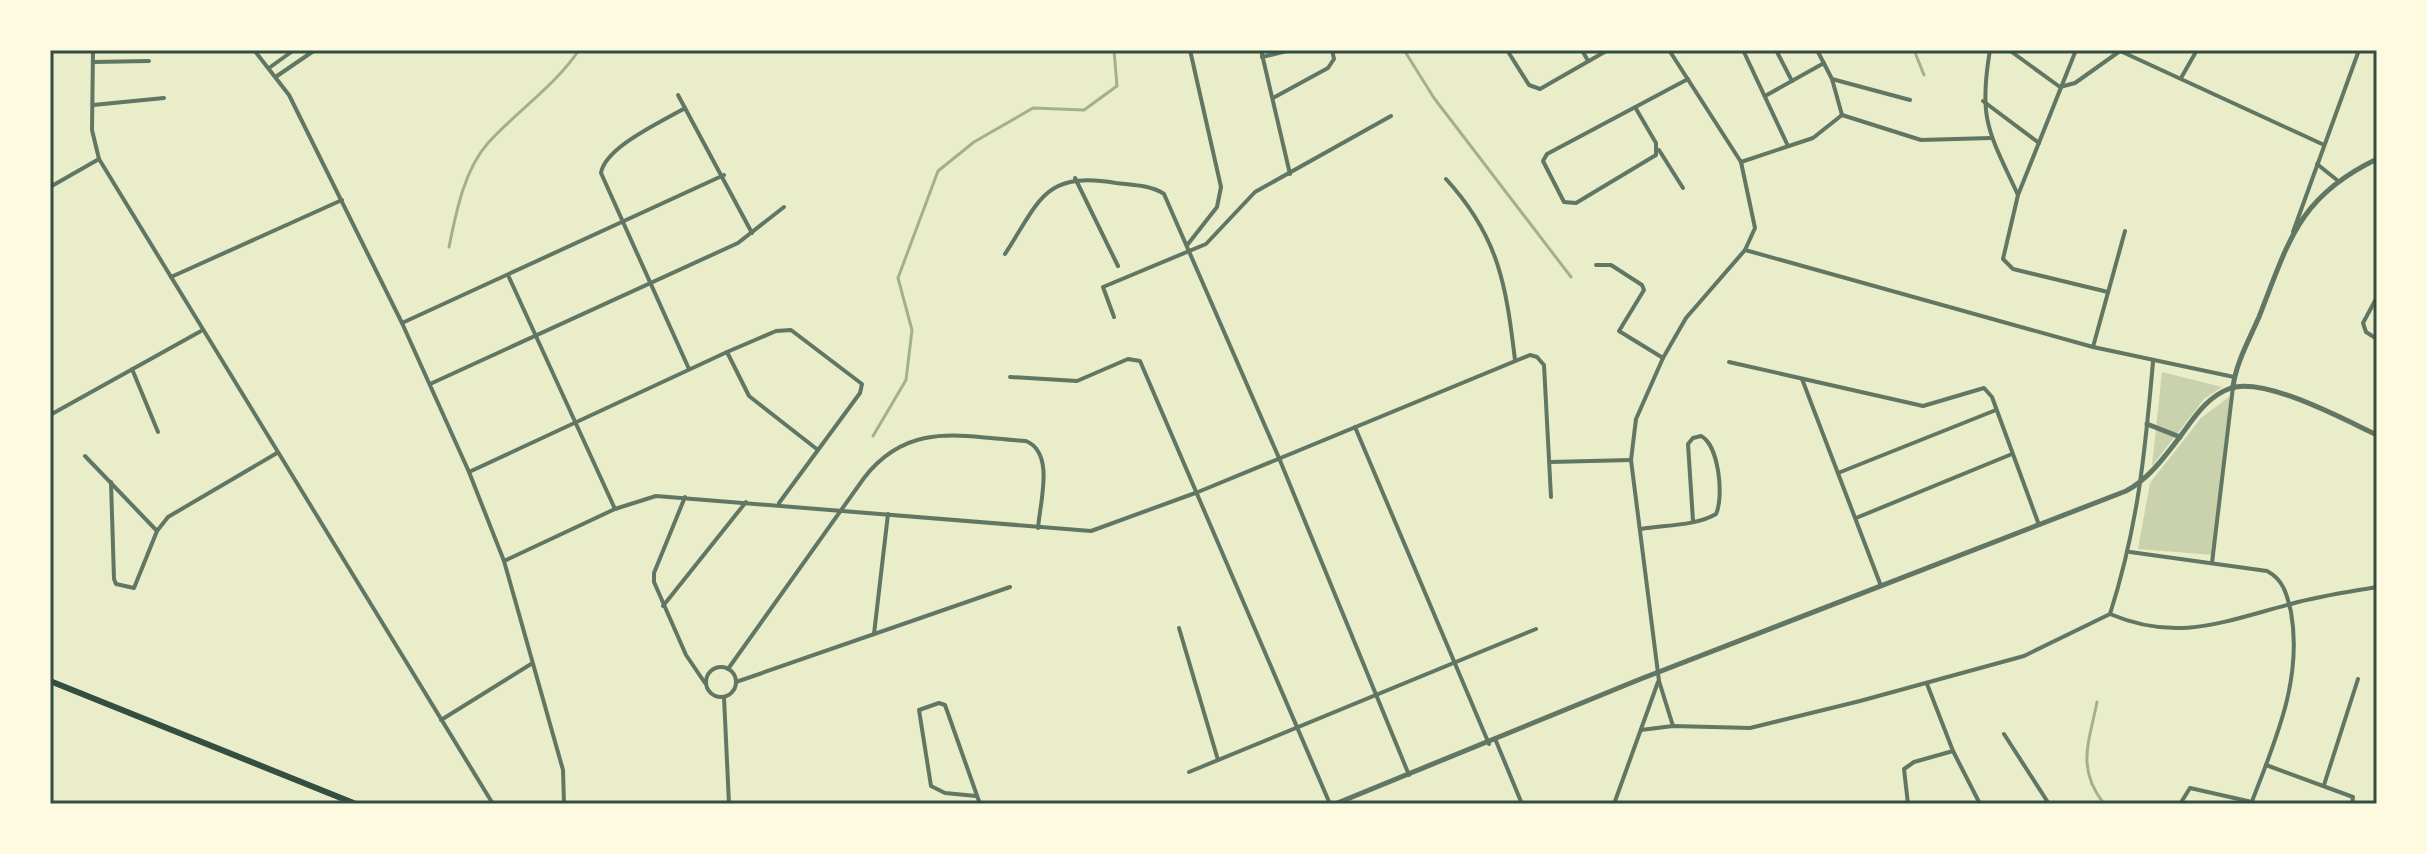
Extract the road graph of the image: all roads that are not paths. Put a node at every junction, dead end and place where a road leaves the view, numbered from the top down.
1 (93, 50) edge
2 (254, 50) edge
3 (294, 50) edge
4 (315, 50) edge
5 (1190, 50) edge
6 (1261, 50) edge
7 (1291, 50) edge
8 (1332, 50) edge
9 (1507, 50) edge
10 (1582, 50) edge
11 (1608, 50) edge
12 (1669, 50) edge
13 (1743, 50) edge
14 (1776, 50) edge
15 (1817, 50) edge
16 (1990, 50) edge
17 (2009, 50) edge
18 (2076, 50) edge
19 (2120, 50) edge
20 (2197, 50) edge
21 (2359, 50) edge
22 (1262, 57) junction
23 (149, 61) dead end
24 (1588, 61) junction
25 (93, 62) junction
26 (1824, 63) junction
27 (269, 68) junction
28 (277, 76) junction
29 (2181, 78) junction
30 (1688, 79) junction
31 (1832, 79) junction
32 (1792, 81) junction
33 (2060, 87) junction
34 (678, 95) dead end
35 (1765, 96) junction
36 (164, 98) dead end
37 (1273, 98) junction
38 (1910, 100) dead end
39 (1983, 101) junction
40 (93, 105) junction
41 (1635, 107) junction
42 (685, 108) junction
43 (1842, 115) junction
44 (1391, 116) dead end
45 (1991, 138) junction
46 (2039, 143) junction
47 (2322, 144) junction
48 (1788, 146) junction
49 (1657, 148) junction
50 (99, 159) junction
51 (2377, 159) edge
52 (1741, 162) junction
53 (2316, 164) junction
54 (1290, 174) junction
55 (724, 175) junction
56 (1075, 178) junction
57 (1446, 179) dead end
58 (2337, 180) junction
59 (50, 187) edge
60 (1683, 188) dead end
61 (2018, 195) junction
62 (342, 200) junction
63 (784, 207) dead end
64 (623, 221) junction
65 (2125, 231) dead end
66 (752, 233) junction
67 (2292, 234) junction
68 (1188, 244) junction
69 (1745, 250) junction
70 (1192, 252) junction
71 (1005, 254) dead end
72 (1596, 265) dead end
73 (1118, 266) dead end
74 (508, 275) junction
75 (171, 277) junction
76 (651, 283) junction
77 (2108, 292) junction
78 (2377, 297) edge
79 (1114, 317) dead end
80 (402, 323) junction
81 (202, 330) junction
82 (536, 334) junction
83 (2377, 339) edge
84 (2093, 347) junction
85 (727, 352) junction
86 (1663, 358) junction
87 (1515, 360) junction
88 (1729, 362) dead end
89 (2153, 362) junction
90 (132, 369) junction
91 (689, 369) junction
92 (1010, 377) dead end
93 (2234, 377) junction
94 (1802, 379) junction
95 (430, 384) junction
96 (2233, 387) junction
97 (1997, 410) junction
98 (50, 415) edge
99 (576, 420) junction
100 (2147, 424) junction
101 (1355, 427) junction
102 (158, 432) dead end
103 (2377, 435) edge
104 (2180, 437) junction
105 (819, 450) junction
106 (277, 453) junction
107 (2012, 454) junction
108 (85, 456) dead end
109 (1279, 458) junction
110 (1631, 460) junction
111 (1550, 462) junction
112 (469, 472) junction
113 (1838, 473) junction
114 (2143, 481) junction
115 (111, 482) junction
116 (1198, 492) junction
117 (685, 497) junction
118 (1551, 497) dead end
119 (747, 501) junction
120 (779, 503) junction
121 (615, 509) junction
122 (843, 509) junction
123 (888, 514) junction
124 (1856, 518) junction
125 (1693, 521) junction
126 (2039, 525) junction
127 (1038, 528) junction
128 (1641, 529) junction
129 (157, 531) junction
130 (2130, 552) junction
131 (504, 561) junction
132 (2212, 563) junction
133 (1010, 587) dead end
134 (1881, 587) junction
135 (2377, 587) edge
136 (2289, 604) junction
137 (663, 606) junction
138 (2110, 614) junction
139 (1179, 628) dead end
140 (1536, 629) dead end
141 (874, 634) junction
142 (1456, 662) junction
143 (531, 664) junction
144 (728, 669) junction
145 (1658, 673) junction
146 (2358, 679) dead end
147 (50, 681) edge
148 (1659, 681) junction
149 (736, 682) junction
150 (705, 683) junction
151 (1927, 684) junction
152 (1375, 694) junction
153 (724, 697) junction
154 (441, 720) junction
155 (1673, 726) junction
156 (1296, 727) junction
157 (1641, 730) junction
158 (2004, 734) dead end
159 (1493, 742) junction
160 (1953, 751) junction
161 (1218, 760) junction
162 (2266, 765) junction
163 (1189, 772) dead end
164 (1409, 776) junction
165 (2324, 785) junction
166 (976, 796) junction
167 (2252, 803) edge
168 (356, 804) edge
169 (493, 804) edge
170 (564, 804) edge
171 (729, 804) edge
172 (980, 804) edge
173 (1332, 804) edge
174 (1522, 804) edge
175 (1614, 804) edge
176 (1908, 804) edge
177 (1980, 804) edge
178 (2049, 804) edge
179 (2180, 804) edge
180 (2352, 804) edge

1 - 25 street
2 - 27 street
3 - 27 street
4 - 28 street
5 - 68 street
6 - 22 street
7 - 22 street
8 - 37 street
9 - 24 street
10 - 24 street
11 - 24 street
12 - 30 street
13 - 35 street
14 - 32 street
15 - 26 street
16 - 39 street
17 - 33 street
18 - 33 street
19 - 29 street
19 - 33 street
20 - 29 street
21 - 47 street
22 - 37 street
23 - 25 street
25 - 40 street
26 - 31 street
26 - 32 street
27 - 28 street
28 - 62 street
29 - 47 street
30 - 41 street
30 - 52 street
31 - 38 street
31 - 43 street
32 - 35 street
33 - 46 street
34 - 42 street
35 - 48 street
36 - 40 street
37 - 54 street
39 - 45 street
39 - 46 street
40 - 50 street
41 - 49 street
41 - 49 street
42 - 55 street
42 - 64 street
43 - 45 street
43 - 48 street
44 - 54 street
45 - 61 street
46 - 61 street
47 - 53 street
48 - 52 street
49 - 60 street
50 - 59 street
50 - 75 street
51 - 58 street
52 - 69 street
53 - 58 street
53 - 67 street
54 - 70 street
55 - 64 street
55 - 66 street
56 - 68 street
56 - 71 street
56 - 73 street
57 - 87 street
58 - 67 street
61 - 77 street
62 - 75 street
62 - 80 street
63 - 66 street
64 - 74 street
64 - 76 street
65 - 77 street
66 - 76 street
67 - 93 street
68 - 70 street
69 - 84 street
69 - 86 street
70 - 79 street
70 - 109 street
72 - 86 street
74 - 80 street
74 - 82 street
75 - 81 street
76 - 82 street
76 - 91 street
77 - 84 street
78 - 83 street
80 - 95 street
81 - 90 street
81 - 106 street
82 - 95 street
82 - 99 street
84 - 89 street
85 - 91 street
85 - 105 street
85 - 105 street
86 - 110 street
87 - 101 street
87 - 111 street
88 - 94 street
89 - 93 street
89 - 100 street
90 - 98 street
90 - 102 street
91 - 99 street
92 - 116 street
93 - 96 street
94 - 97 street
94 - 113 street
95 - 112 street
96 - 103 street
96 - 104 street
96 - 132 street
97 - 107 street
97 - 113 street
99 - 112 street
99 - 121 street
100 - 104 street
100 - 114 street
101 - 109 street
101 - 142 street
104 - 114 street
105 - 120 street
106 - 129 street
106 - 154 street
107 - 124 street
107 - 126 street
108 - 115 street
109 - 116 street
109 - 152 street
110 - 111 street
110 - 128 street
111 - 118 street
112 - 131 street
113 - 124 street
114 - 126 street
114 - 130 street
115 - 129 street
115 - 129 street
116 - 127 street
116 - 156 street
117 - 119 street
117 - 121 street
117 - 137 street
119 - 120 street
119 - 137 street
120 - 122 street
121 - 131 street
122 - 123 street
122 - 127 street
122 - 144 street
123 - 127 street
123 - 141 street
124 - 134 street
125 - 125 street
125 - 128 street
126 - 134 street
128 - 145 street
130 - 132 street
130 - 138 street
131 - 143 street
132 - 136 street
133 - 141 street
134 - 145 street
135 - 136 street
136 - 138 street
136 - 162 street
137 - 150 street
138 - 151 street
139 - 161 street
140 - 142 street
141 - 149 street
142 - 152 street
142 - 159 street
143 - 154 street
143 - 170 street
144 - 149 street
144 - 150 street
145 - 148 street
145 - 159 street
146 - 165 street
147 - 168 main road
148 - 155 street
148 - 157 street
149 - 153 street
150 - 153 street
151 - 155 street
151 - 160 street
152 - 156 street
152 - 164 street
153 - 171 street
154 - 169 street
155 - 157 street
156 - 161 street
156 - 173 street
157 - 175 street
158 - 178 street
159 - 164 street
159 - 174 street
160 - 176 street
160 - 177 street
161 - 163 street
162 - 165 street
162 - 167 street
164 - 173 street
165 - 180 street
166 - 166 street
166 - 172 street
167 - 179 street

